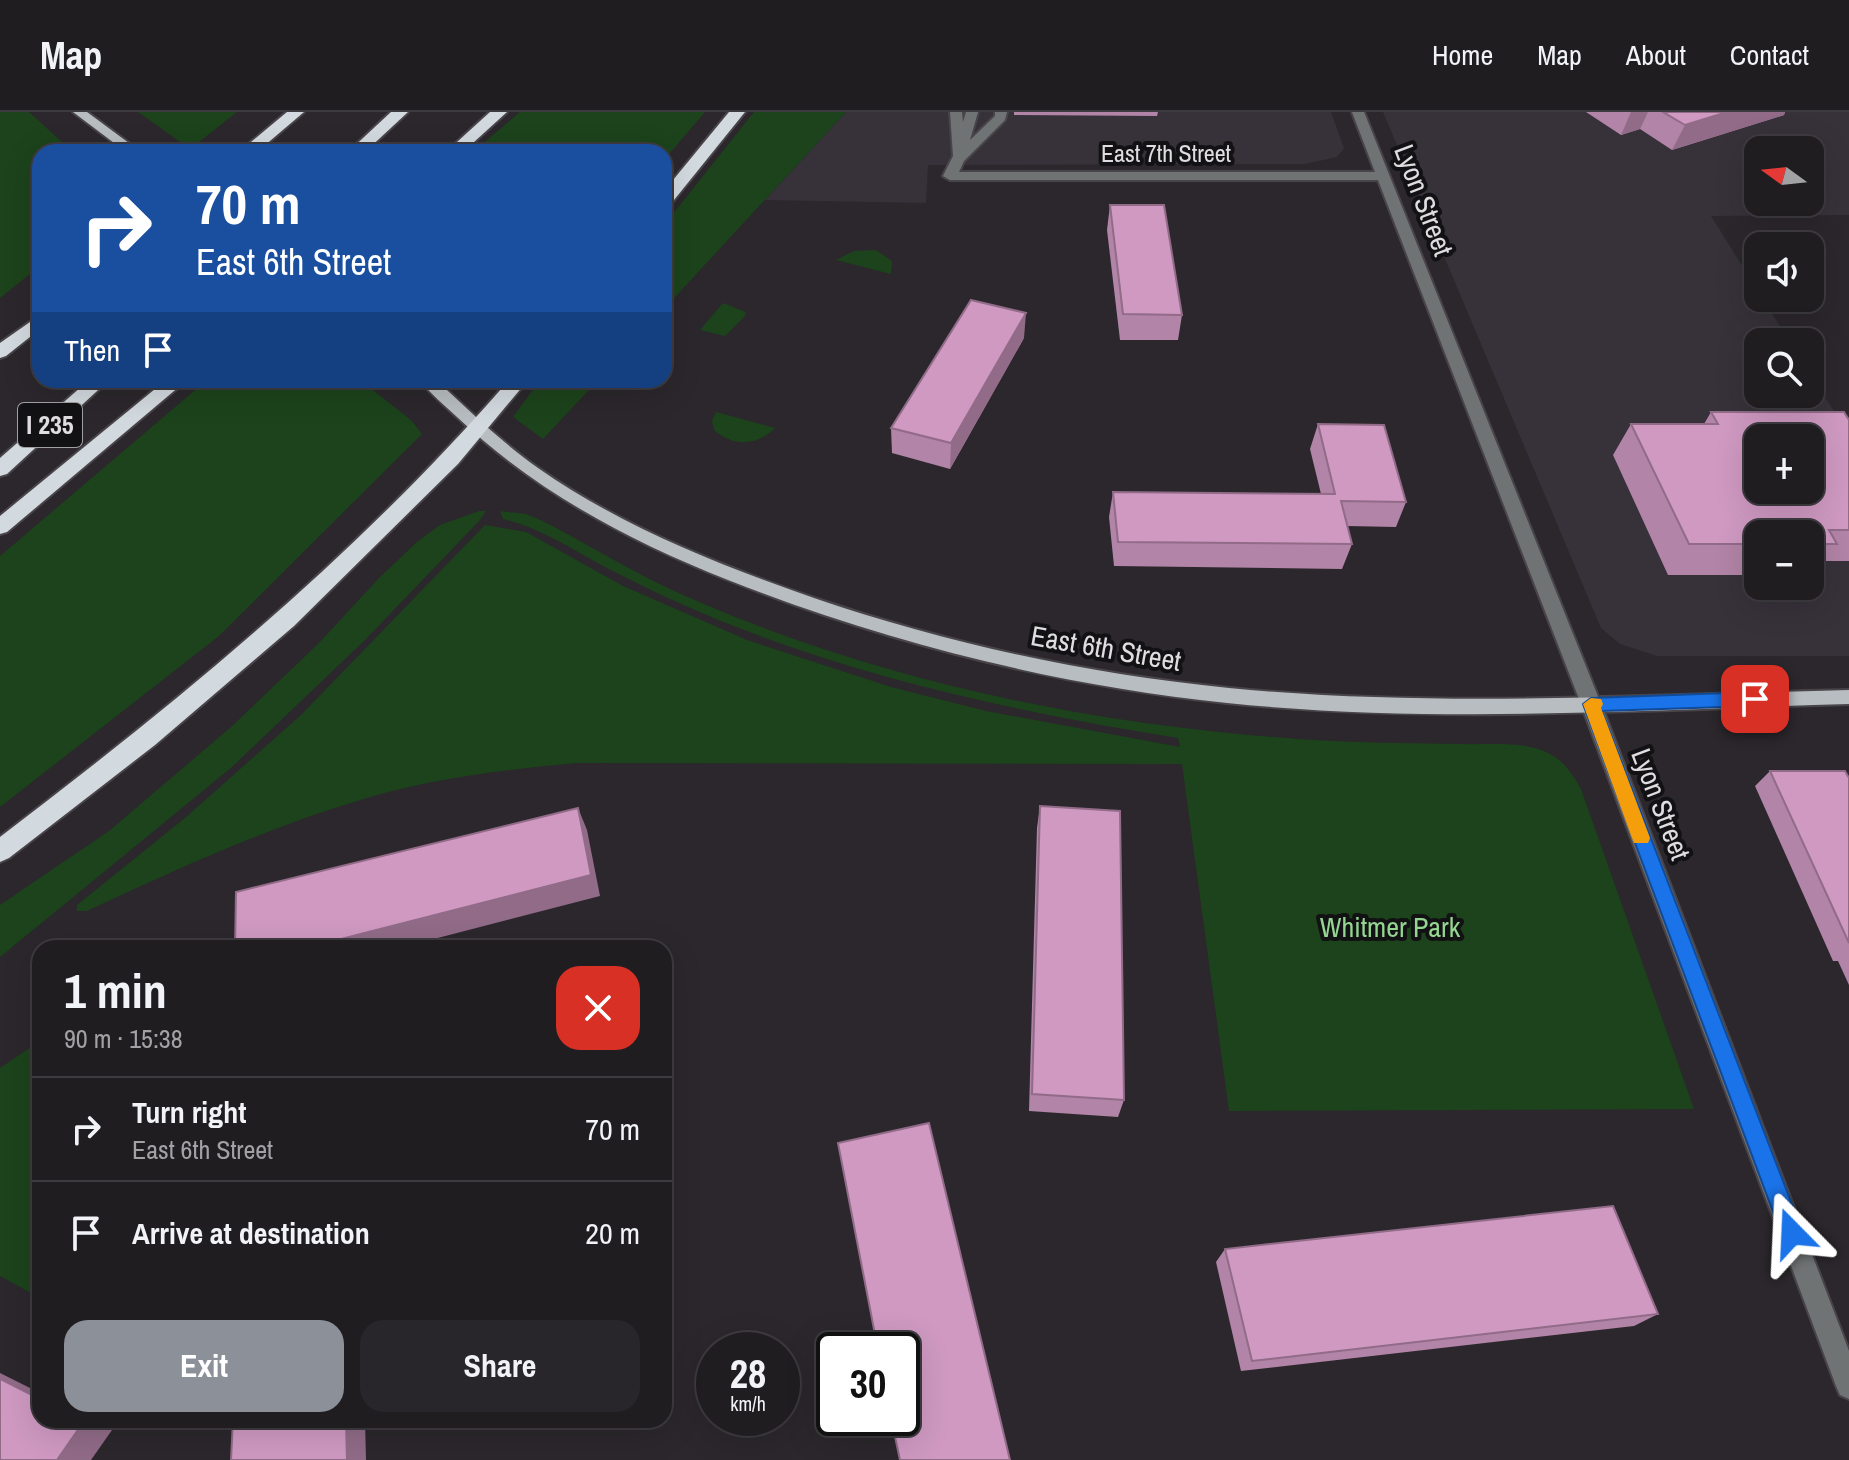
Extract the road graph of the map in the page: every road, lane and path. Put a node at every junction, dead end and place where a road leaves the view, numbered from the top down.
1 (79, 112) edge
2 (296, 112) edge
3 (400, 112) edge
4 (499, 112) edge
5 (737, 112) edge
6 (956, 112) edge
7 (972, 112) edge
8 (987, 112) edge
9 (1001, 112) edge
10 (1358, 112) edge
11 (124, 144) edge
12 (257, 144) edge
13 (365, 144) edge
14 (463, 144) edge
15 (958, 159) junction
16 (1382, 176) junction
17 (672, 192) edge
18 (32, 326) edge
19 (0, 352) edge
20 (91, 388) edge
21 (168, 388) edge
22 (436, 388) edge
23 (513, 388) edge
24 (480, 429) junction
25 (0, 469) edge
26 (0, 527) edge
27 (1849, 697) edge
28 (1591, 704) junction
29 (0, 851) edge
30 (1849, 1386) edge

1 - 11 main road
2 - 12 highway
3 - 13 highway
4 - 14 highway
5 - 17 highway
6 - 15 street
7 - 15 street
8 - 15 street
9 - 15 street
10 - 16 street, Lyon Street
15 - 16 street, East 7th Street
16 - 28 street, Lyon Street
18 - 19 highway
20 - 25 highway, I 235
21 - 26 highway
22 - 24 main road, East 6th Street
23 - 24 highway
24 - 28 main road, East 6th Street
24 - 29 highway
27 - 28 main road, East 6th Street
28 - 30 street, Lyon Street

